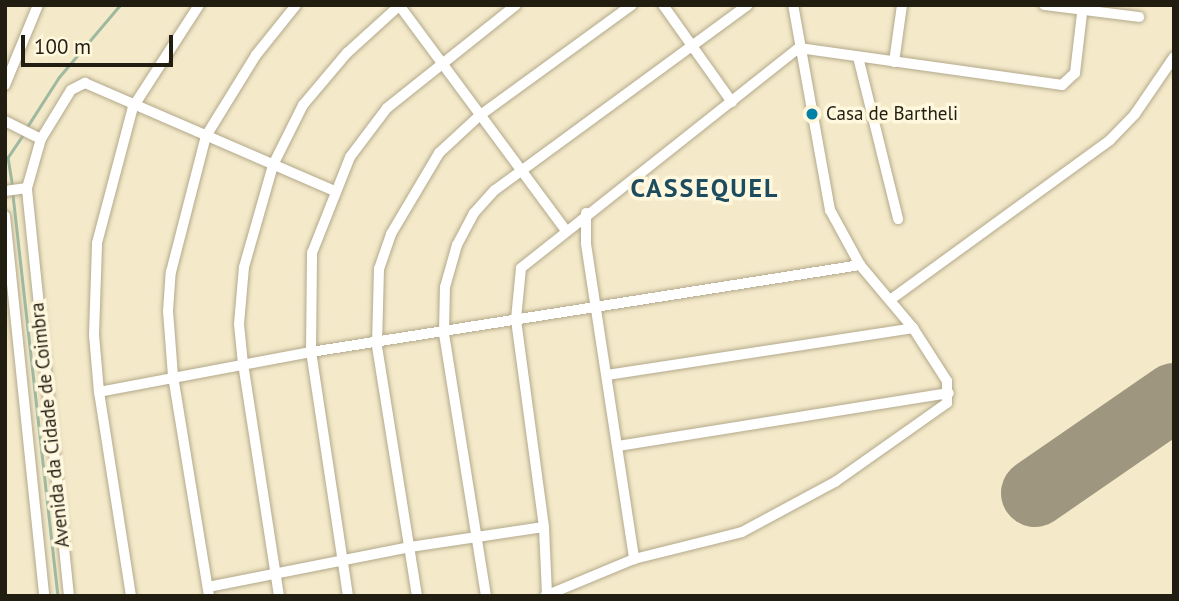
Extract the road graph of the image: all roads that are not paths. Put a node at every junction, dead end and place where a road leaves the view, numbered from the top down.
1 (38, 5) edge
2 (199, 5) edge
3 (296, 5) edge
4 (399, 5) edge
5 (516, 5) edge
6 (632, 5) edge
7 (663, 5) edge
8 (748, 5) edge
9 (793, 5) edge
10 (902, 5) edge
11 (1044, 5) edge
12 (1082, 8) edge
13 (1139, 17) dead end
14 (691, 46) junction
15 (799, 48) junction
16 (858, 57) junction
17 (1174, 57) edge
18 (441, 61) junction
19 (894, 62) junction
20 (5, 85) edge
21 (732, 102) junction
22 (133, 107) junction
23 (479, 116) junction
24 (8, 122) edge
25 (206, 136) junction
26 (38, 137) junction
27 (273, 165) junction
28 (521, 170) junction
29 (24, 188) junction
30 (6, 191) edge
31 (334, 191) junction
32 (586, 213) junction
33 (5, 216) edge
34 (898, 219) dead end
35 (565, 229) junction
36 (860, 265) junction
37 (890, 300) junction
38 (598, 308) junction
39 (516, 319) junction
40 (914, 328) junction
41 (444, 333) junction
42 (377, 345) junction
43 (311, 352) junction
44 (243, 364) junction
45 (607, 375) junction
46 (173, 376) junction
47 (99, 392) junction
48 (949, 393) junction
49 (618, 446) junction
50 (544, 527) junction
51 (480, 539) junction
52 (410, 547) junction
53 (634, 559) junction
54 (343, 562) junction
55 (274, 574) junction
56 (208, 592) edge
57 (546, 595) edge
58 (44, 596) edge
59 (69, 596) edge
60 (131, 596) edge
61 (279, 596) edge
62 (348, 596) edge
63 (417, 596) edge
64 (485, 596) edge

1 - 20 street
2 - 22 street
3 - 25 street
4 - 18 street
4 - 27 street
5 - 18 street
6 - 23 street
7 - 14 street
8 - 14 street
9 - 15 street
10 - 19 street
11 - 12 street
12 - 13 street
12 - 19 street
14 - 21 street
14 - 28 street
15 - 16 street
15 - 21 street
15 - 36 street
16 - 19 street
16 - 34 street
17 - 37 street
18 - 23 street
18 - 31 street
21 - 32 street
22 - 25 street
22 - 26 street
22 - 47 street
23 - 28 street
23 - 42 street
24 - 26 street
25 - 27 street
25 - 46 street
26 - 29 street
27 - 31 street
27 - 44 street
28 - 35 street
28 - 41 street
29 - 30 street
29 - 59 street, Avenida da Cidade de Coimbra
31 - 43 street
32 - 35 street
32 - 38 street
33 - 58 street, Avenida da Cidade de Coimbra
35 - 39 street
36 - 37 street
36 - 38 street
37 - 40 street
38 - 39 street
38 - 45 street
39 - 41 street
39 - 50 street
40 - 45 street
40 - 48 street
41 - 42 street
41 - 51 street
42 - 43 street
42 - 52 street
43 - 44 street
43 - 54 street
44 - 46 street
44 - 55 street
45 - 49 street
46 - 47 street
46 - 56 street
47 - 60 street
48 - 49 street
48 - 53 street
49 - 53 street
50 - 51 street
50 - 57 street
51 - 52 street
51 - 64 street
52 - 54 street
52 - 63 street
53 - 57 street
54 - 55 street
54 - 62 street
55 - 56 street
55 - 61 street

